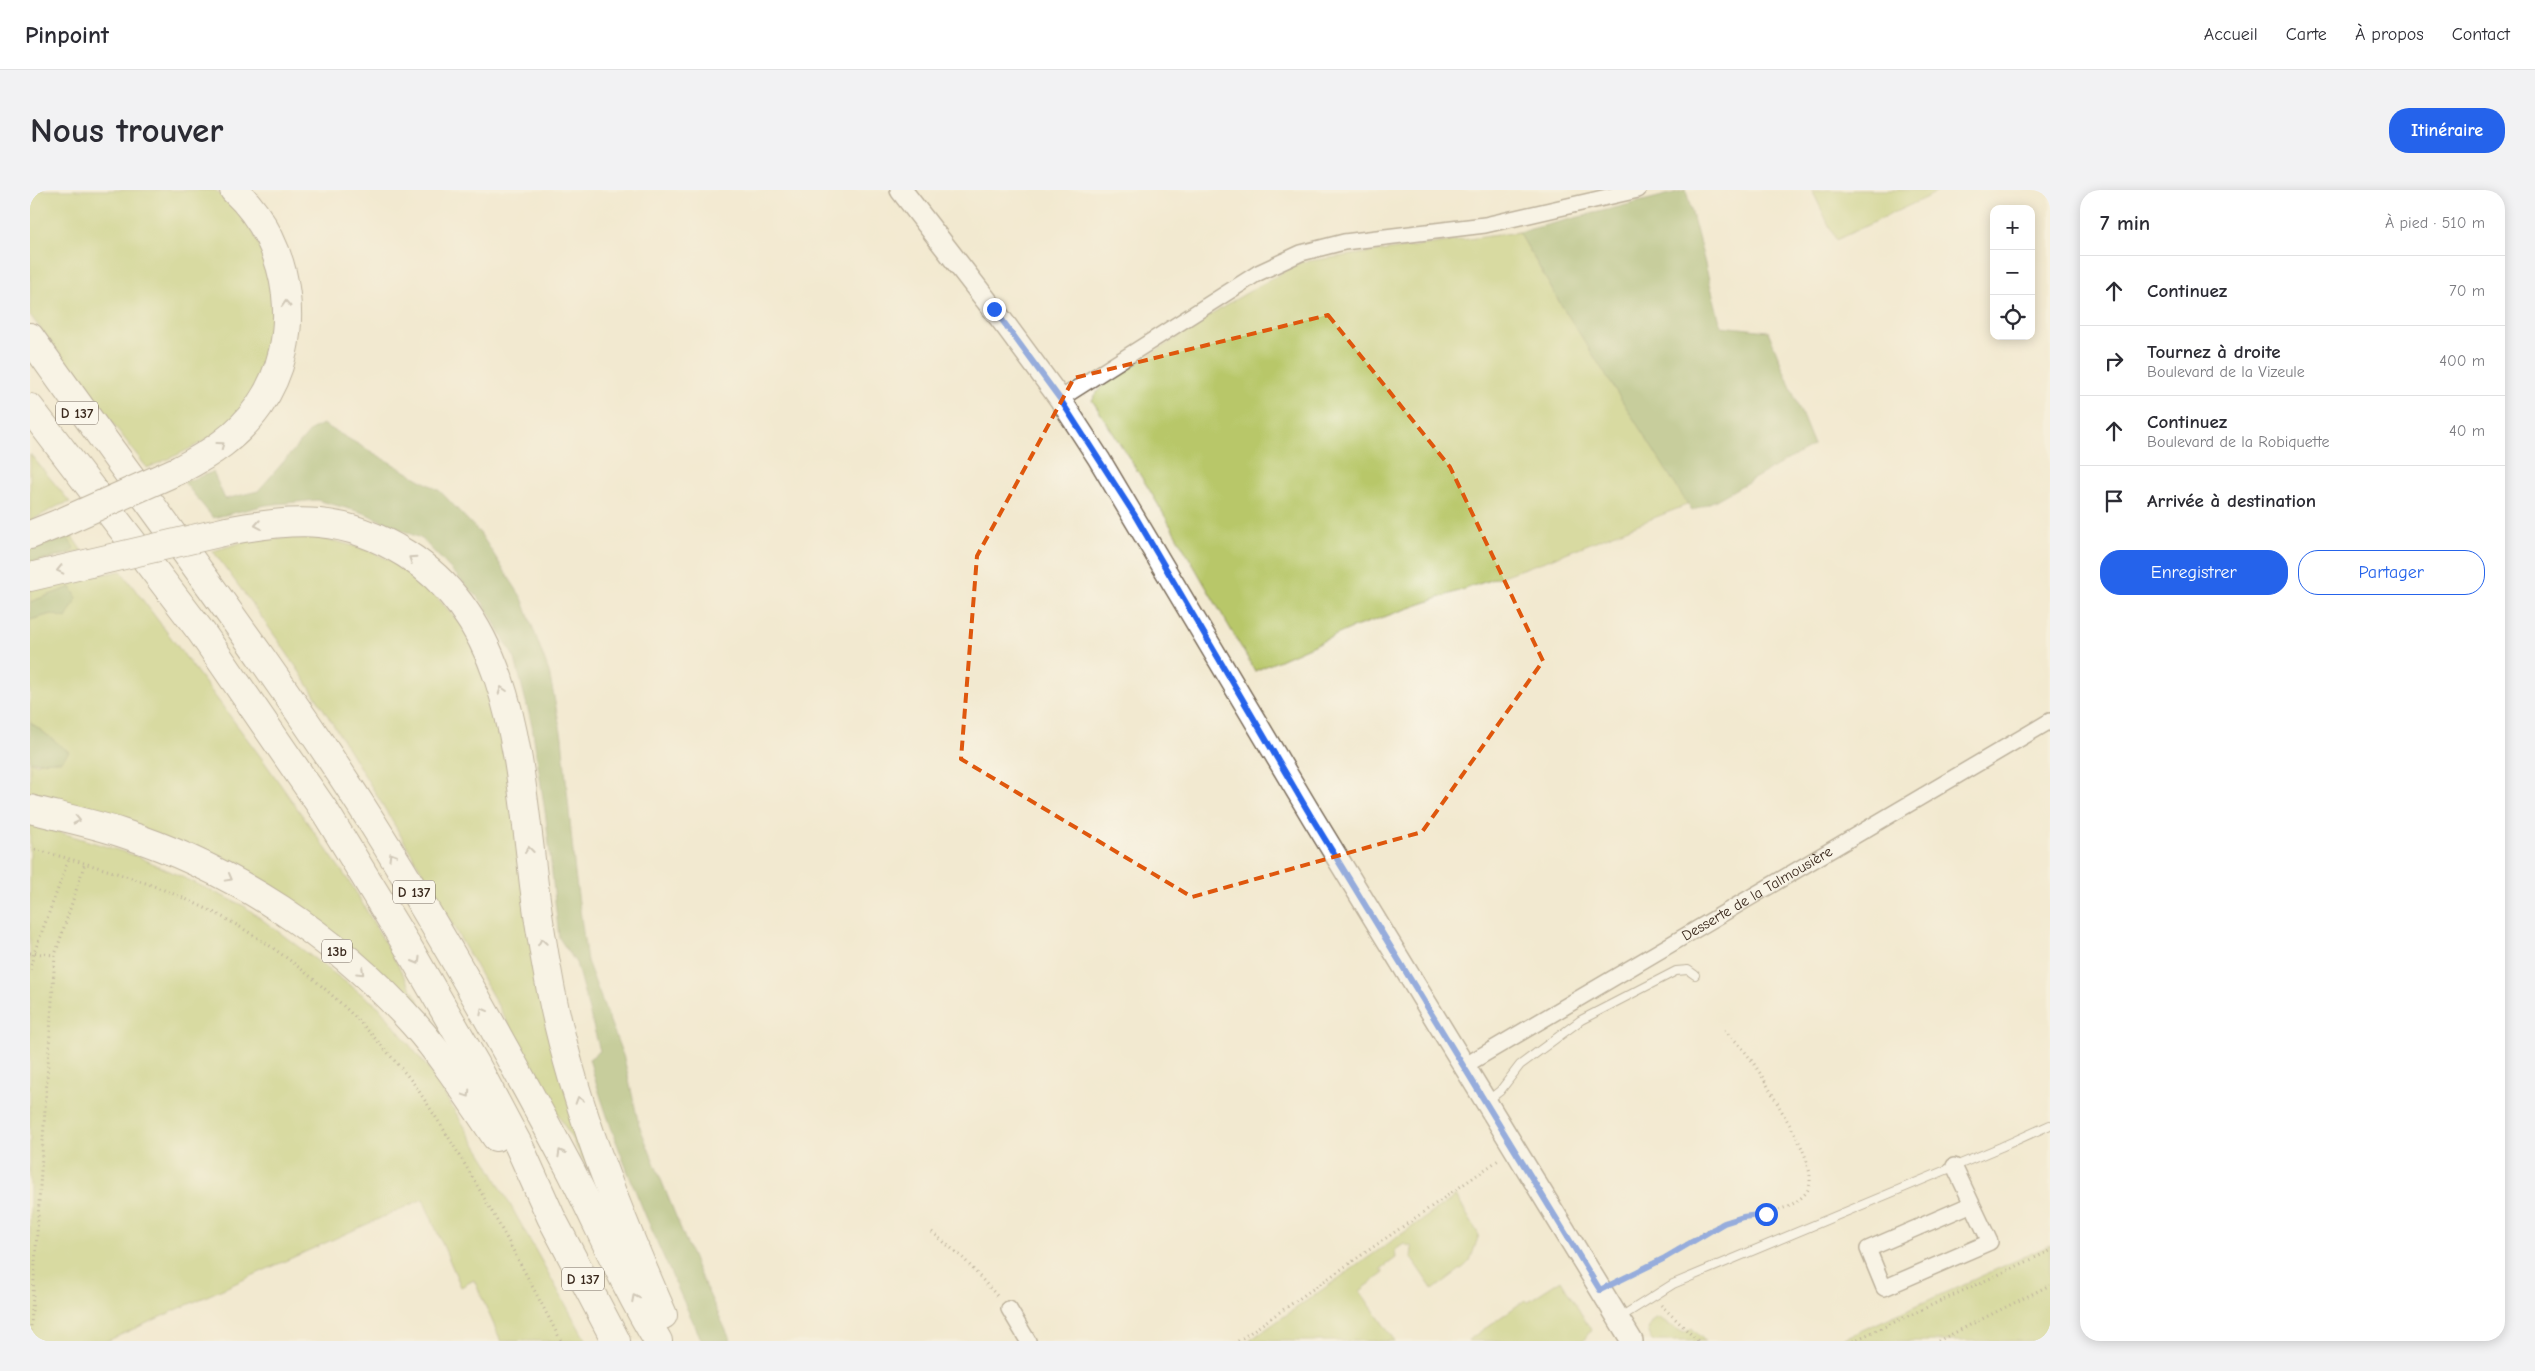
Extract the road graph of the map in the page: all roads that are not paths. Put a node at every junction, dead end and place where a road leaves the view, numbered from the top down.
1 (234, 190) edge
2 (901, 190) edge
3 (1638, 190) edge
4 (30, 337) edge
5 (30, 356) edge
6 (1060, 399) junction
7 (30, 408) edge
8 (30, 434) edge
9 (124, 470) junction
10 (30, 535) edge
11 (30, 577) edge
12 (2050, 721) edge
13 (30, 809) edge
14 (326, 813) junction
15 (1695, 975) dead end
16 (1464, 1066) junction
17 (1486, 1102) junction
18 (2050, 1124) edge
19 (1954, 1166) junction
20 (1972, 1204) junction
21 (551, 1217) junction
22 (1009, 1309) road end
23 (1618, 1319) junction
24 (616, 1341) edge
25 (658, 1341) edge
26 (672, 1341) edge
27 (1028, 1341) edge
28 (1631, 1341) edge

10 -> 1 highway, bridge
2 - 6 main road
3 - 6 street
4 - 9 highway
5 - 9 highway, D 137
6 - 16 main road
7 - 14 highway, D 137
8 - 14 highway
25 -> 9 highway, D 137
26 -> 11 highway, bridge
12 - 16 street, Desserte de la Talmousière
13 -> 21 highway, 13b
14 -> 21 highway, D 137
15 - 17 lane
16 - 17 main road
17 - 23 main road
18 - 19 lane
19 - 20 street
19 - 23 lane
20 - 20 street
21 - 24 highway, D 137
22 - 27 street
23 - 28 main road

